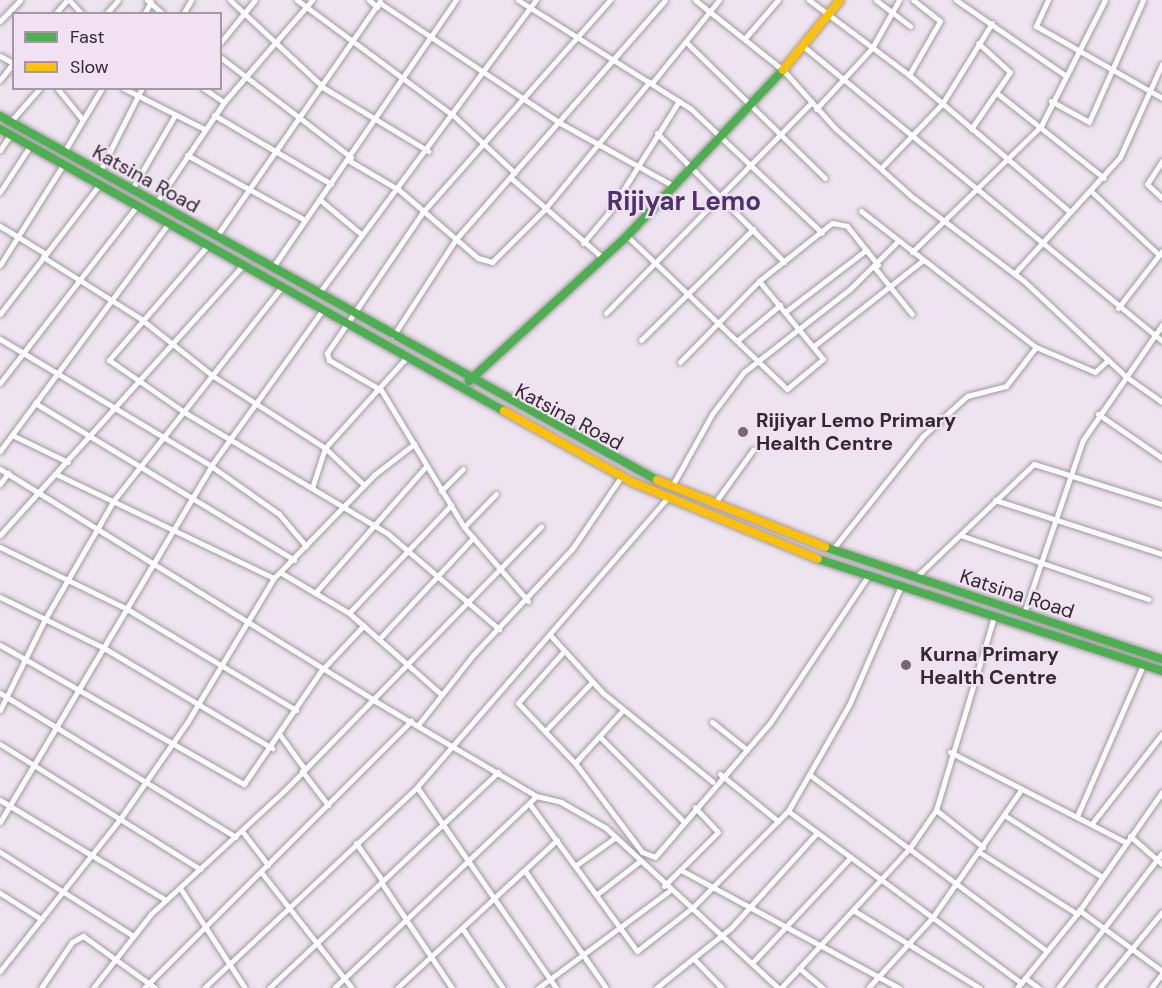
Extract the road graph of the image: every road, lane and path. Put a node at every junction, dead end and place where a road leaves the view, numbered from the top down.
1 (8, 0) edge
2 (20, 0) edge
3 (68, 0) edge
4 (118, 0) edge
5 (230, 0) edge
6 (255, 0) edge
7 (297, 0) edge
8 (312, 0) edge
9 (369, 0) edge
10 (456, 0) edge
11 (518, 0) edge
12 (536, 0) edge
13 (609, 0) edge
14 (666, 0) edge
15 (694, 0) edge
16 (719, 0) edge
17 (778, 0) edge
18 (809, 0) edge
19 (840, 0) edge
20 (876, 0) edge
21 (899, 0) edge
22 (913, 0) edge
23 (956, 0) edge
24 (1048, 0) edge
25 (1105, 0) edge
26 (1143, 0) edge
27 (149, 1) edge
28 (379, 3) edge
29 (14, 7) junction
30 (531, 7) junction
31 (306, 8) junction
32 (57, 12) edge
33 (80, 12) edge
34 (108, 12) edge
35 (161, 12) edge
36 (245, 12) junction
37 (710, 12) junction
38 (828, 14) junction
39 (892, 14) junction
40 (0, 21) edge
41 (992, 23) junction
42 (910, 26) dead end
43 (431, 36) junction
44 (746, 38) junction
45 (578, 39) junction
46 (222, 41) edge
47 (275, 42) junction
48 (687, 43) junction
49 (978, 43) junction
50 (353, 44) junction
51 (802, 46) junction
52 (872, 48) junction
53 (1078, 53) junction
54 (222, 58) edge
55 (612, 61) junction
56 (12, 63) edge
57 (1162, 64) edge
58 (783, 70) junction
59 (1114, 71) junction
60 (484, 72) junction
61 (245, 75) junction
62 (909, 75) junction
63 (1066, 76) junction
64 (0, 80) edge
65 (404, 80) junction
66 (843, 80) junction
67 (651, 82) junction
68 (324, 88) junction
69 (38, 90) edge
70 (59, 90) edge
71 (101, 90) edge
72 (127, 90) edge
73 (141, 90) edge
74 (206, 90) edge
75 (1150, 91) junction
76 (998, 94) junction
77 (139, 96) junction
78 (1162, 98) edge
79 (522, 99) junction
80 (679, 101) junction
81 (1051, 101) junction
82 (224, 102) junction
83 (751, 103) junction
84 (810, 104) junction
85 (942, 104) junction
86 (816, 109) junction
87 (176, 115) junction
88 (214, 115) junction
89 (0, 116) edge
90 (454, 116) junction
91 (301, 118) junction
92 (82, 119) junction
93 (376, 120) junction
94 (10, 122) junction
95 (560, 123) junction
96 (1041, 126) junction
97 (0, 129) edge
98 (204, 129) junction
99 (971, 129) junction
100 (657, 133) junction
101 (783, 134) junction
102 (10, 135) junction
103 (722, 135) junction
104 (911, 136) junction
105 (599, 142) junction
106 (482, 144) junction
107 (30, 146) junction
108 (0, 150) edge
109 (428, 151) junction
110 (64, 152) junction
111 (277, 152) junction
112 (187, 155) junction
113 (350, 159) junction
114 (1009, 159) junction
115 (1162, 161) edge
116 (639, 162) junction
117 (752, 164) junction
118 (63, 165) junction
119 (690, 167) junction
120 (881, 168) junction
121 (100, 172) junction
122 (513, 176) junction
123 (825, 178) dead end
124 (1104, 178) junction
125 (331, 183) junction
126 (672, 184) junction
127 (99, 185) junction
128 (132, 189) junction
129 (399, 190) junction
130 (249, 191) junction
131 (976, 191) junction
132 (0, 192) edge
133 (1092, 192) junction
134 (1162, 198) edge
135 (319, 199) junction
136 (721, 199) junction
137 (156, 203) junction
138 (137, 206) junction
139 (544, 210) junction
140 (861, 211) dead end
141 (423, 212) junction
142 (1070, 212) junction
143 (303, 219) junction
144 (942, 222) junction
145 (169, 223) junction
146 (0, 226) edge
147 (753, 229) junction
148 (822, 233) junction
149 (362, 235) junction
150 (18, 236) junction
151 (627, 236) junction
152 (216, 237) junction
153 (456, 239) junction
154 (898, 241) junction
155 (1038, 241) junction
156 (583, 243) junction
157 (208, 245) junction
158 (866, 250) junction
159 (912, 252) junction
160 (1161, 253) edge
161 (44, 256) junction
162 (603, 258) junction
163 (922, 261) junction
164 (783, 262) junction
165 (657, 264) junction
166 (0, 265) edge
167 (243, 265) junction
168 (876, 267) junction
169 (272, 269) junction
170 (1014, 274) junction
171 (78, 279) junction
172 (759, 281) junction
173 (281, 288) junction
174 (891, 288) junction
175 (688, 293) junction
176 (318, 295) junction
177 (112, 299) junction
178 (780, 305) junction
179 (1118, 308) junction
180 (322, 311) junction
181 (785, 312) junction
182 (350, 313) junction
183 (606, 313) dead end
184 (0, 314) edge
185 (912, 314) dead end
186 (141, 319) junction
187 (719, 321) junction
188 (343, 323) junction
189 (1162, 325) edge
190 (799, 329) junction
191 (1154, 335) junction
192 (393, 338) junction
193 (0, 339) edge
194 (641, 340) dead end
195 (738, 340) junction
196 (1162, 341) edge
197 (170, 342) junction
198 (814, 346) junction
199 (1036, 347) junction
200 (22, 355) junction
201 (406, 358) junction
202 (1108, 360) junction
203 (756, 361) junction
204 (680, 362) dead end
205 (56, 371) junction
206 (213, 376) junction
207 (1125, 376) junction
208 (139, 380) junction
209 (470, 381) junction
210 (0, 383) edge
211 (381, 390) junction
212 (1162, 402) edge
213 (35, 403) junction
214 (252, 404) junction
215 (117, 406) junction
216 (184, 412) junction
217 (1098, 414) junction
218 (92, 434) junction
219 (12, 435) junction
220 (164, 436) junction
221 (231, 437) junction
222 (414, 444) junction
223 (325, 448) junction
224 (753, 450) dead end
225 (0, 451) edge
226 (1162, 458) edge
227 (68, 462) junction
228 (212, 466) junction
229 (426, 466) junction
230 (140, 468) junction
231 (0, 469) edge
232 (463, 469) dead end
233 (8, 474) junction
234 (1070, 474) junction
235 (58, 475) junction
236 (621, 477) junction
237 (0, 484) edge
238 (364, 485) junction
239 (672, 487) junction
240 (312, 488) junction
241 (441, 491) junction
242 (496, 494) dead end
243 (41, 495) junction
244 (192, 497) junction
245 (667, 498) junction
246 (114, 500) junction
247 (995, 500) junction
248 (1162, 504) edge
249 (344, 505) junction
250 (713, 505) junction
251 (451, 506) junction
252 (1057, 517) junction
253 (376, 526) junction
254 (464, 527) junction
255 (541, 527) dead end
256 (176, 528) junction
257 (97, 530) junction
258 (0, 535) edge
259 (960, 535) junction
260 (473, 538) junction
261 (306, 546) junction
262 (0, 547) edge
263 (831, 550) junction
264 (410, 551) junction
265 (1162, 554) edge
266 (294, 560) junction
267 (1042, 561) junction
268 (154, 565) junction
269 (501, 573) junction
270 (283, 574) junction
271 (868, 576) junction
272 (440, 577) junction
273 (274, 578) junction
274 (915, 578) junction
275 (69, 580) junction
276 (901, 586) junction
277 (315, 593) junction
278 (0, 597) edge
279 (1148, 599) dead end
280 (528, 602) junction
281 (471, 603) junction
282 (127, 609) junction
283 (349, 613) junction
284 (1024, 614) junction
285 (994, 617) junction
286 (45, 619) junction
287 (247, 620) junction
288 (364, 625) junction
289 (499, 629) junction
290 (552, 636) junction
291 (380, 638) junction
292 (0, 645) edge
293 (104, 648) junction
294 (564, 651) junction
295 (25, 658) junction
296 (1162, 659) edge
297 (220, 661) junction
298 (410, 664) junction
299 (1143, 665) junction
300 (324, 667) junction
301 (1162, 671) edge
302 (592, 682) junction
303 (80, 688) junction
304 (0, 693) edge
305 (441, 694) junction
306 (7, 696) junction
307 (375, 701) junction
308 (198, 702) junction
309 (0, 710) edge
310 (296, 710) junction
311 (623, 710) junction
312 (411, 721) junction
313 (712, 722) dead end
314 (57, 725) junction
315 (418, 725) junction
316 (546, 730) junction
317 (1162, 734) edge
318 (280, 735) junction
319 (600, 737) junction
320 (170, 743) junction
321 (0, 744) edge
322 (451, 745) junction
323 (272, 748) junction
324 (746, 749) junction
325 (950, 752) junction
326 (575, 763) junction
327 (34, 765) junction
328 (303, 770) junction
329 (498, 771) junction
330 (720, 774) junction
331 (810, 775) junction
332 (144, 780) junction
333 (713, 782) junction
334 (417, 787) junction
335 (1021, 790) junction
336 (1162, 792) edge
337 (536, 796) junction
338 (0, 800) edge
339 (529, 803) junction
340 (328, 805) junction
341 (10, 807) junction
342 (695, 807) junction
343 (936, 810) junction
344 (788, 811) junction
345 (1078, 814) junction
346 (1004, 815) junction
347 (120, 819) junction
348 (778, 821) junction
349 (0, 822) edge
350 (684, 822) junction
351 (1093, 822) junction
352 (442, 824) junction
353 (242, 831) junction
354 (816, 834) junction
355 (1130, 836) junction
356 (236, 837) junction
357 (616, 837) junction
358 (557, 840) junction
359 (1125, 842) junction
360 (356, 843) junction
361 (909, 849) junction
362 (981, 850) junction
363 (0, 852) edge
364 (1162, 853) edge
365 (92, 857) junction
366 (851, 857) junction
367 (640, 861) junction
368 (1160, 861) edge
369 (467, 862) junction
370 (268, 865) junction
371 (575, 866) junction
372 (200, 869) junction
373 (681, 870) junction
374 (525, 871) junction
375 (261, 872) junction
376 (1101, 877) junction
377 (882, 878) junction
378 (382, 881) junction
379 (957, 885) junction
380 (180, 888) junction
381 (713, 888) junction
382 (666, 889) junction
383 (65, 893) junction
384 (1, 895) edge
385 (596, 895) junction
386 (494, 898) junction
387 (166, 900) junction
388 (291, 906) junction
389 (692, 908) junction
390 (749, 908) junction
391 (853, 910) junction
392 (1078, 912) junction
393 (1162, 912) edge
394 (932, 918) junction
395 (41, 919) junction
396 (407, 921) junction
397 (206, 925) junction
398 (1100, 927) junction
399 (462, 928) junction
400 (782, 928) junction
401 (620, 929) junction
402 (722, 933) junction
403 (132, 935) junction
404 (319, 941) junction
405 (909, 942) junction
406 (819, 947) junction
407 (1130, 947) junction
408 (1047, 951) junction
409 (116, 956) junction
410 (431, 957) junction
411 (584, 957) junction
412 (693, 959) junction
413 (753, 963) junction
414 (229, 965) junction
415 (799, 968) junction
416 (0, 970) edge
417 (1162, 973) edge
418 (878, 976) junction
419 (344, 979) junction
420 (550, 980) junction
421 (1021, 983) edge
422 (145, 985) edge
423 (660, 987) edge
424 (41, 988) edge
425 (93, 988) edge
426 (155, 988) edge
427 (204, 988) edge
428 (245, 988) edge
429 (269, 988) edge
430 (334, 988) edge
431 (352, 988) edge
432 (398, 988) edge
433 (452, 988) edge
434 (503, 988) edge
435 (538, 988) edge
436 (556, 988) edge
437 (606, 988) edge
438 (722, 988) edge
439 (780, 988) edge
440 (823, 988) edge
441 (868, 988) edge
442 (899, 988) edge
443 (980, 988) edge
444 (1039, 988) edge
445 (1058, 988) edge
446 (1099, 988) edge
447 (1151, 988) edge

1 - 29 street
2 - 29 street
3 - 32 street
3 - 33 street
4 - 34 street
5 - 36 street
6 - 36 street
7 - 31 street
8 - 31 street
9 - 28 street
10 - 43 street
11 - 30 street
12 - 30 street
13 - 45 street
14 - 55 street
15 - 37 street
16 - 37 street
17 - 44 street
18 - 38 street
19 - 38 main road
20 - 39 street
21 - 39 street
22 - 62 street
23 - 41 street
24 - 53 street
25 - 53 street
26 - 59 street
27 - 35 street
28 - 43 street
28 - 50 street
29 - 40 street
30 - 45 street
30 - 60 street
31 - 47 street
31 - 50 street
36 - 46 street
36 - 47 street
37 - 44 street
37 - 48 street
38 - 51 main road
38 - 52 street
39 - 42 street
39 - 52 street
41 - 49 street
41 - 63 street
43 - 60 street
43 - 65 street
44 - 58 street
45 - 55 street
45 - 79 street
47 - 61 street
47 - 68 street
48 - 67 street
48 - 83 street
49 - 76 street
49 - 85 street
50 - 65 street
50 - 68 street
51 - 58 main road
51 - 66 street
52 - 62 street
52 - 66 street
53 - 59 street
53 - 63 street
54 - 61 street
55 - 67 street
55 - 95 street
56 - 64 street
57 - 75 street
58 - 83 main road
58 - 84 street
59 - 75 street
59 - 81 street
60 - 79 street
60 - 90 street
61 - 82 street
61 - 91 street
62 - 85 street
63 - 81 street
65 - 90 street
65 - 93 street
66 - 86 street
66 - 104 street
67 - 80 street
67 - 105 street
68 - 91 street
68 - 93 street
69 - 94 street
70 - 92 street
71 - 92 street
72 - 77 street
73 - 77 street
74 - 82 street
75 - 78 street
75 - 124 street
76 - 96 street
76 - 99 street
77 - 87 street
77 - 121 street
79 - 95 street
79 - 106 street
80 - 100 street
80 - 103 street
81 - 96 street
82 - 88 street
83 - 101 street
83 - 103 main road
84 - 86 street
84 - 101 street
85 - 99 street
85 - 104 street
86 - 120 street
87 - 98 street
87 - 128 street
88 - 98 street
88 - 111 street
89 - 94 main road, Katsina Road
90 - 106 street
90 - 109 street
91 - 111 street
91 - 113 street
92 - 110 street
93 - 109 street
93 - 113 street
94 - 110 main road, Katsina Road
95 - 105 street
95 - 122 street
96 - 114 street
96 - 124 street
97 - 102 main road, Katsina Road
98 - 112 street
99 - 114 street
100 - 116 street
100 - 119 street
101 - 117 street
101 - 123 street
102 - 107 main road, Katsina Road
102 - 108 street
103 - 117 street
103 - 119 main road
104 - 120 street
104 - 131 street
105 - 116 street
105 - 139 street
106 - 122 street
106 - 141 street
107 - 118 main road, Katsina Road
107 - 132 street
109 - 129 street
110 - 121 main road, Katsina Road
111 - 125 street
111 - 130 street
112 - 130 street
112 - 137 street
113 - 125 street
113 - 129 street
114 - 131 street
114 - 142 street
115 - 134 street
116 - 126 street
116 - 156 street
117 - 136 street
117 - 148 street
118 - 127 main road, Katsina Road
118 - 150 street
119 - 126 main road
119 - 136 street
120 - 144 street
121 - 128 main road, Katsina Road
122 - 139 street
122 - 153 street
124 - 133 street
125 - 135 street
126 - 151 main road
127 - 138 main road, Katsina Road
127 - 161 street
128 - 137 main road, Katsina Road
129 - 141 street
129 - 149 street
130 - 143 street
130 - 152 street
131 - 144 street
131 - 155 street
133 - 142 street
133 - 160 street
135 - 143 street
135 - 149 street
136 - 147 street
136 - 165 street
137 - 152 main road, Katsina Road
138 - 145 main road, Katsina Road
138 - 171 street
139 - 153 street
139 - 156 street
140 - 154 street
141 - 153 street
141 - 182 street
142 - 155 street
143 - 169 street
144 - 159 street
144 - 170 street
145 - 157 main road, Katsina Road
145 - 177 street
146 - 150 street
147 - 164 street
147 - 175 street
148 - 158 street
148 - 164 street
149 - 176 street
150 - 161 street
150 - 166 street
151 - 162 main road
151 - 165 street
152 - 169 main road, Katsina Road
153 - 192 street
154 - 159 street
154 - 168 street
155 - 170 street
155 - 179 street
156 - 162 street
157 - 167 main road, Katsina Road
157 - 186 street
158 - 168 street
158 - 181 street
159 - 163 street
160 - 179 street
161 - 171 street
161 - 184 street
162 - 209 main road
163 - 174 street
163 - 199 street
164 - 172 street
165 - 175 street
165 - 183 street
167 - 173 main road, Katsina Road
167 - 197 street
168 - 174 street
168 - 190 street
169 - 176 main road, Katsina Road
170 - 202 street
171 - 177 street
171 - 200 street
172 - 178 street
172 - 187 street
173 - 180 main road, Katsina Road
173 - 206 street
174 - 185 street
174 - 198 street
175 - 187 street
175 - 194 street
176 - 182 main road, Katsina Road
177 - 186 street
177 - 205 street
178 - 181 street
178 - 195 street
179 - 191 street
180 - 188 main road, Katsina Road
180 - 214 street
181 - 190 street
182 - 188 street
182 - 192 main road, Katsina Road
186 - 197 street
186 - 208 street
187 - 195 street
187 - 204 street
188 - 201 main road, Katsina Road
188 - 211 street
189 - 191 street
190 - 198 street
190 - 203 street
191 - 196 street
191 - 207 street
192 - 209 main road, Katsina Road
193 - 200 street
195 - 203 street
197 - 206 street
197 - 208 street
198 - 203 street
199 - 202 street
199 - 263 street
200 - 205 street
200 - 210 street
201 - 211 street
201 - 236 main road, Katsina Road
202 - 207 street
203 - 239 street
205 - 213 street
205 - 215 street
206 - 214 street
206 - 216 street
207 - 212 street
207 - 217 street
208 - 215 street
208 - 216 street
209 - 239 main road, Katsina Road
211 - 222 street
211 - 223 street
213 - 218 street
213 - 219 street
214 - 221 street
214 - 223 street
215 - 218 street
215 - 220 street
216 - 220 street
216 - 221 street
217 - 226 street
217 - 234 street
218 - 227 street
218 - 230 street
219 - 225 street
219 - 227 street
220 - 228 street
220 - 230 street
221 - 228 street
221 - 240 street
222 - 229 street
222 - 238 street
223 - 238 street
223 - 240 street
224 - 250 street
227 - 235 street
228 - 244 street
228 - 261 street
229 - 241 street
229 - 253 street
230 - 244 street
230 - 246 street
231 - 233 street
232 - 241 street
233 - 237 street
233 - 243 street
234 - 247 street
234 - 248 street
234 - 252 street
235 - 243 street
235 - 246 street
236 - 245 main road, Katsina Road
236 - 280 street
238 - 249 street
239 - 250 main road, Katsina Road
240 - 249 street
241 - 251 street
242 - 254 street
243 - 257 street
243 - 258 street
244 - 256 street
244 - 266 street
245 - 271 main road, Katsina Road
245 - 290 street
246 - 256 street
246 - 257 street
247 - 252 street
247 - 259 street
249 - 253 street
249 - 261 street
250 - 263 main road, Katsina Road
251 - 254 street
251 - 264 street
252 - 265 street
252 - 267 street
253 - 264 street
253 - 277 street
254 - 260 street
255 - 269 street
256 - 268 street
256 - 273 street
257 - 268 street
257 - 275 street
259 - 267 street
259 - 274 street
260 - 269 street
260 - 272 street
261 - 266 street
262 - 275 street
263 - 274 main road, Katsina Road
264 - 272 street
264 - 283 street
266 - 270 street
267 - 279 street
267 - 284 street
268 - 282 street
268 - 287 street
269 - 280 street
269 - 281 street
270 - 273 street
270 - 277 street
271 - 276 main road, Katsina Road
271 - 324 street
272 - 281 street
272 - 291 street
273 - 287 street
274 - 284 main road, Katsina Road
275 - 282 street
275 - 286 street
276 - 285 main road, Katsina Road
276 - 331 street
277 - 283 street
278 - 286 street
280 - 289 street
281 - 289 street
281 - 298 street
282 - 293 street
282 - 297 street
283 - 288 street
284 - 296 main road, Katsina Road
285 - 299 main road, Katsina Road
285 - 325 street
286 - 293 street
286 - 295 street
287 - 297 street
287 - 300 street
288 - 291 street
288 - 300 street
289 - 305 street
290 - 294 street
290 - 322 street
291 - 298 street
292 - 295 street
293 - 303 street
293 - 308 street
294 - 302 street
294 - 316 street
295 - 303 street
295 - 306 street
297 - 308 street
297 - 310 street
298 - 305 street
298 - 307 street
299 - 301 main road, Katsina Road
299 - 345 street
300 - 307 street
300 - 310 street
302 - 311 street
302 - 316 street
303 - 314 street
303 - 320 street
304 - 306 street
305 - 315 street
306 - 309 street
306 - 314 street
307 - 312 street
307 - 328 street
308 - 320 street
308 - 323 street
310 - 318 street
311 - 319 street
311 - 333 street
312 - 315 street
312 - 340 street
313 - 324 street
314 - 327 street
314 - 332 street
315 - 322 street
316 - 326 street
317 - 351 street
318 - 323 street
318 - 328 street
319 - 326 street
319 - 350 street
320 - 323 street
320 - 332 street
321 - 327 street
322 - 329 street
322 - 334 street
324 - 330 street
325 - 335 street
325 - 343 street
326 - 350 street
327 - 341 street
327 - 347 street
328 - 340 street
328 - 353 street
329 - 337 street
329 - 352 street
330 - 333 street
330 - 348 street
331 - 344 street
331 - 361 street
332 - 347 street
332 - 356 street
333 - 342 street
334 - 352 street
334 - 360 street
335 - 345 street
335 - 346 street
336 - 355 street
337 - 339 street
337 - 357 street
338 - 341 street
339 - 358 street
339 - 369 street
340 - 370 street
341 - 349 street
341 - 365 street
342 - 350 street
342 - 373 street
343 - 361 street
343 - 362 street
344 - 348 street
344 - 354 street
345 - 351 street
346 - 362 street
346 - 376 street
347 - 365 street
347 - 372 street
348 - 381 street
351 - 359 street
352 - 369 street
352 - 378 street
353 - 356 street
353 - 370 street
354 - 366 street
354 - 390 street
355 - 359 street
355 - 368 street
356 - 372 street
357 - 367 street
357 - 371 street
358 - 371 street
358 - 374 street
359 - 376 street
360 - 378 street
360 - 388 street
361 - 377 street
361 - 379 street
362 - 379 street
362 - 392 street
363 - 383 street
364 - 368 street
365 - 383 street
365 - 387 street
366 - 377 street
366 - 400 street
367 - 382 street
367 - 385 street
368 - 398 street
369 - 386 street
369 - 396 street
370 - 375 street
371 - 385 street
372 - 380 street
373 - 381 street
373 - 382 street
374 - 386 street
374 - 411 street
375 - 388 street
375 - 397 street
376 - 392 street
377 - 391 street
377 - 394 street
378 - 396 street
378 - 404 street
379 - 394 street
379 - 408 street
380 - 387 street
380 - 397 street
381 - 389 street
381 - 390 street
382 - 389 street
382 - 401 street
383 - 395 street
383 - 403 street
384 - 395 street
385 - 401 street
386 - 399 street
386 - 420 street
387 - 403 street
388 - 404 street
388 - 414 street
389 - 401 street
389 - 402 street
390 - 400 street
390 - 402 street
391 - 405 street
391 - 406 street
392 - 398 street
392 - 408 street
393 - 407 street
394 - 405 street
394 - 421 street
395 - 416 street
396 - 410 street
396 - 419 street
397 - 414 street
397 - 422 street
398 - 407 street
398 - 445 street
399 - 410 street
399 - 434 street
400 - 406 street
400 - 413 street
401 - 411 street
402 - 412 street
402 - 413 street
403 - 409 street
404 - 419 street
404 - 429 street
405 - 418 street
405 - 443 street
406 - 415 street
406 - 418 street
407 - 417 street
407 - 446 street
408 - 421 street
409 - 422 street
409 - 424 street
409 - 425 street
410 - 432 street
410 - 433 street
411 - 420 street
411 - 437 street
412 - 423 street
412 - 438 street
413 - 439 street
414 - 427 street
414 - 428 street
415 - 439 street
415 - 440 street
417 - 447 street
418 - 441 street
418 - 442 street
419 - 430 street
419 - 431 street
420 - 435 street
420 - 436 street
421 - 444 street
422 - 426 street

